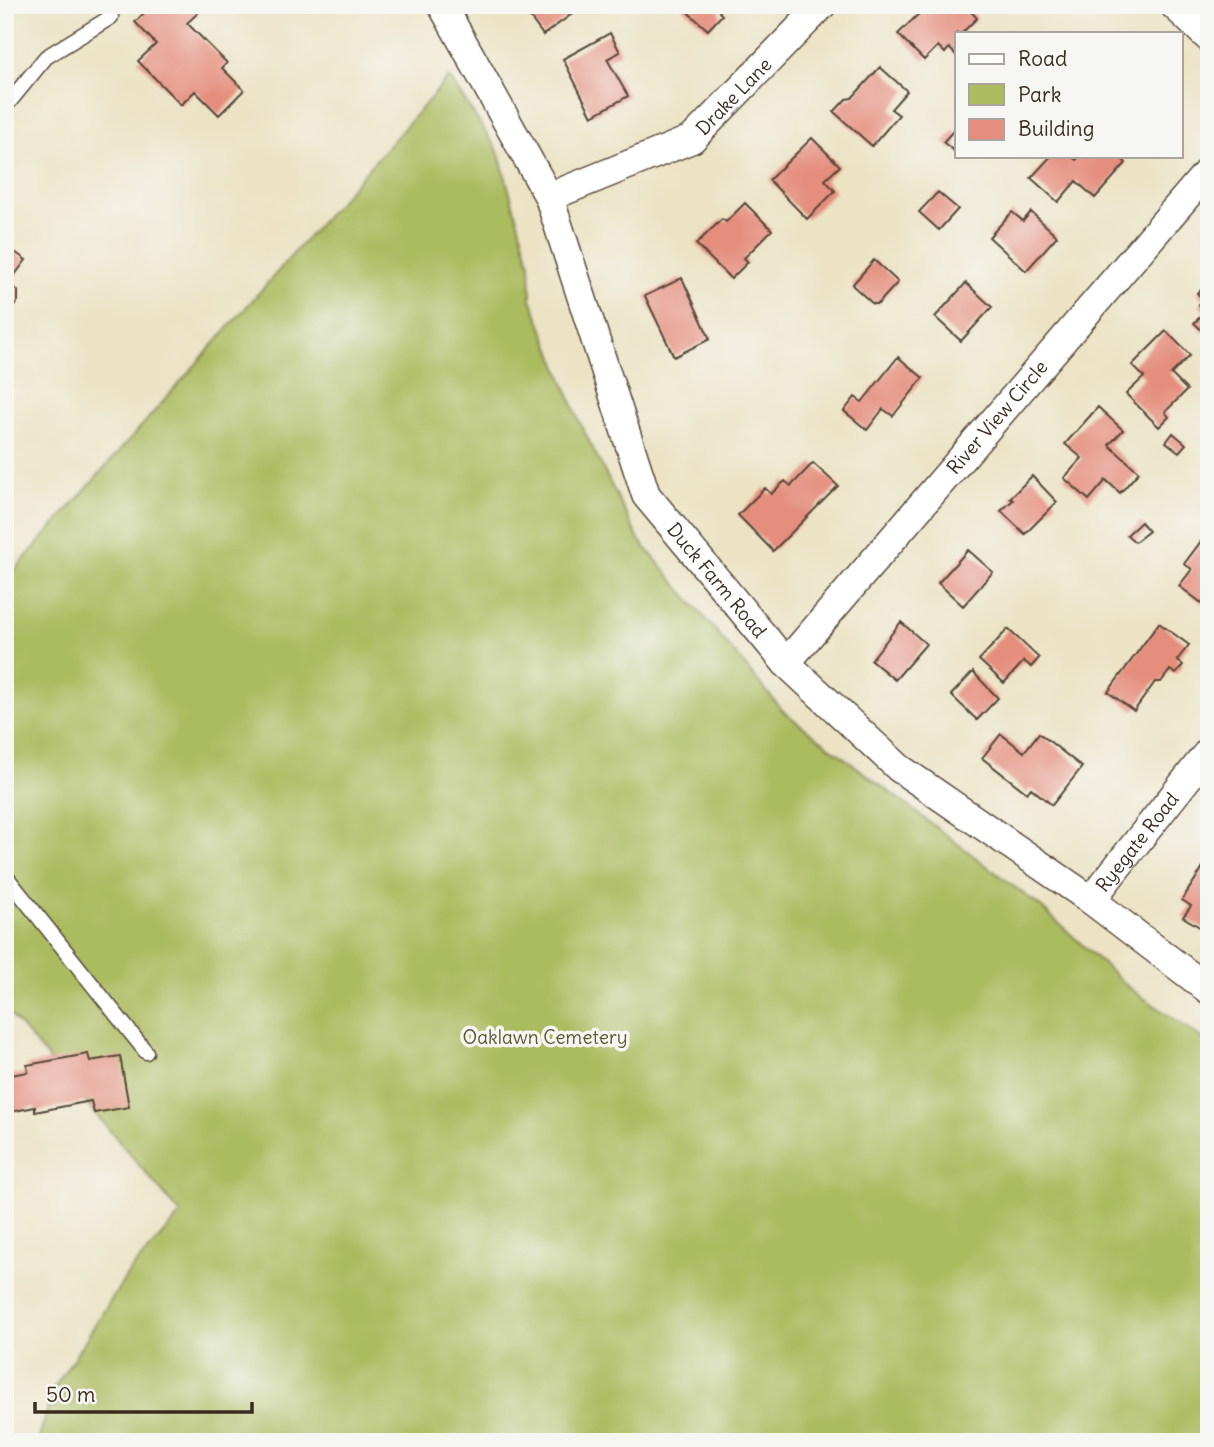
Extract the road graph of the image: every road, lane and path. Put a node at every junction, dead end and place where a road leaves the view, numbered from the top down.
1 (442, 5) edge
2 (822, 5) edge
3 (1174, 5) edge
4 (111, 17) dead end
5 (1209, 38) edge
6 (5, 107) edge
7 (1209, 170) edge
8 (550, 197) junction
9 (786, 663) junction
10 (1209, 751) edge
11 (5, 875) edge
12 (1091, 900) junction
13 (1209, 990) edge
14 (146, 1052) dead end

1 - 8 street, Duck Farm Road
2 - 8 street, Drake Lane
3 - 5 street
4 - 6 lane
7 - 9 street, River View Circle
8 - 9 street, Duck Farm Road
9 - 12 street, Duck Farm Road
10 - 12 street, Ryegate Road
11 - 14 lane
12 - 13 street, Duck Farm Road

